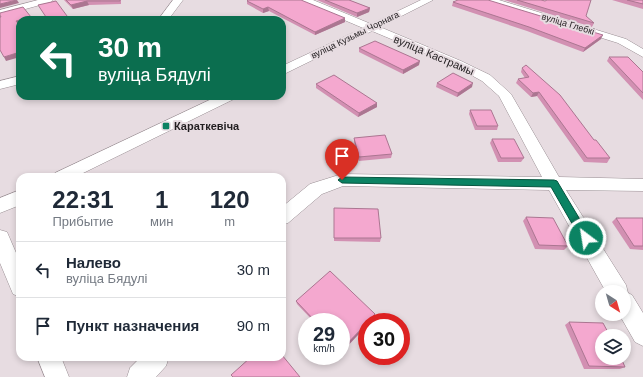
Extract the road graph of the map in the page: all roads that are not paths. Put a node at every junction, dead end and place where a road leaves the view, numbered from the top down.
1 (48, 0) edge
2 (178, 0) edge
3 (305, 0) edge
4 (428, 0) edge
5 (490, 0) edge
6 (0, 13) edge
7 (166, 16) edge
8 (370, 28) junction
9 (643, 54) edge
10 (286, 68) edge
11 (16, 81) edge
12 (0, 85) edge
13 (221, 100) edge
14 (69, 173) edge
15 (554, 184) junction
16 (643, 185) edge
17 (16, 199) edge
18 (0, 206) edge
19 (286, 214) edge
20 (0, 238) edge
21 (16, 277) edge
22 (614, 285) edge
23 (631, 314) edge
24 (643, 334) edge
25 (51, 361) edge
26 (153, 361) edge
27 (57, 377) edge
28 (139, 377) edge

1 - 6 street
2 - 7 street
3 - 8 street, вуліца Кастрамы
4 - 8 street, вуліца Кузьмы Чорнага
5 - 9 street, вуліца Глебкі
8 - 10 street, вуліца Кузьмы Чорнага
8 - 15 street, вуліца Кастрамы
11 - 12 street
13 - 14 street
15 - 16 street
15 - 19 street
15 - 22 street, вуліца Кастрамы
17 - 18 street
20 - 21 street
23 - 24 street
25 - 27 street
26 - 28 street

